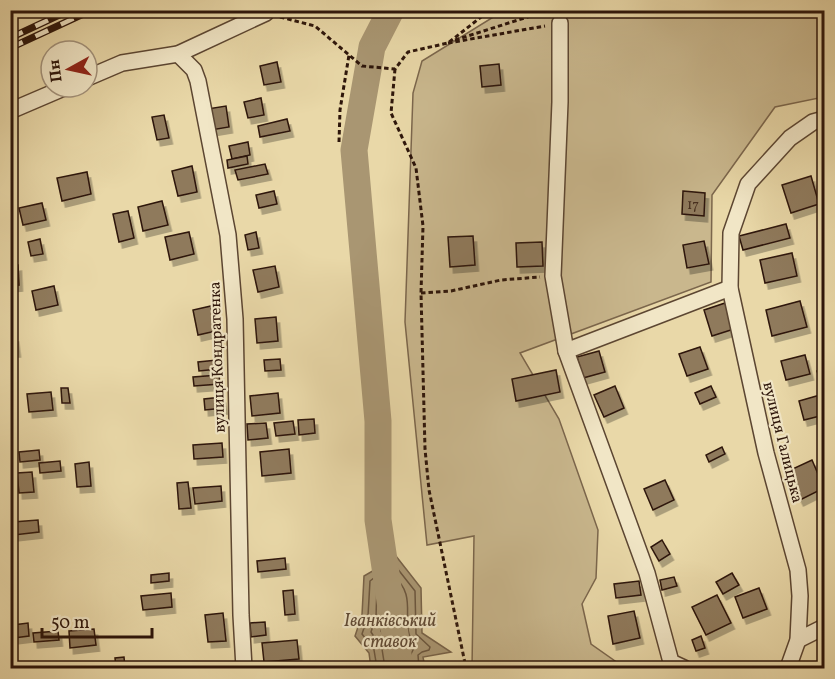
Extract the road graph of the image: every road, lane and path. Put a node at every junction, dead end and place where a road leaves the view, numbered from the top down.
1 (490, 10) edge
2 (536, 10) edge
3 (267, 13) joint
4 (560, 23) joint
5 (448, 43) junction
6 (178, 54) junction
7 (349, 55) junction
8 (395, 69) junction
9 (99, 73) edge
10 (39, 99) edge
11 (10, 111) edge
12 (825, 119) edge
13 (339, 142) dead end
14 (553, 276) junction
15 (730, 288) junction
16 (420, 293) junction
17 (566, 351) junction
18 (825, 627) edge
19 (798, 640) junction
20 (244, 669) edge
21 (466, 669) edge
22 (684, 669) edge
23 (788, 669) edge

1 - 5 path
2 - 5 path
3 - 6 street
3 - 7 path
4 - 5 path
4 - 14 street
5 - 8 path
6 - 9 street
6 - 20 street, вулиця Кондратенка
7 - 8 path
7 - 13 path
8 - 16 path
10 - 11 street
12 - 15 street, вулиця Галицька
14 - 16 path
14 - 17 street
15 - 17 street
15 - 19 street, вулиця Галицька
16 - 21 path
17 - 22 street
18 - 19 street
19 - 23 street, вулиця Галицька

